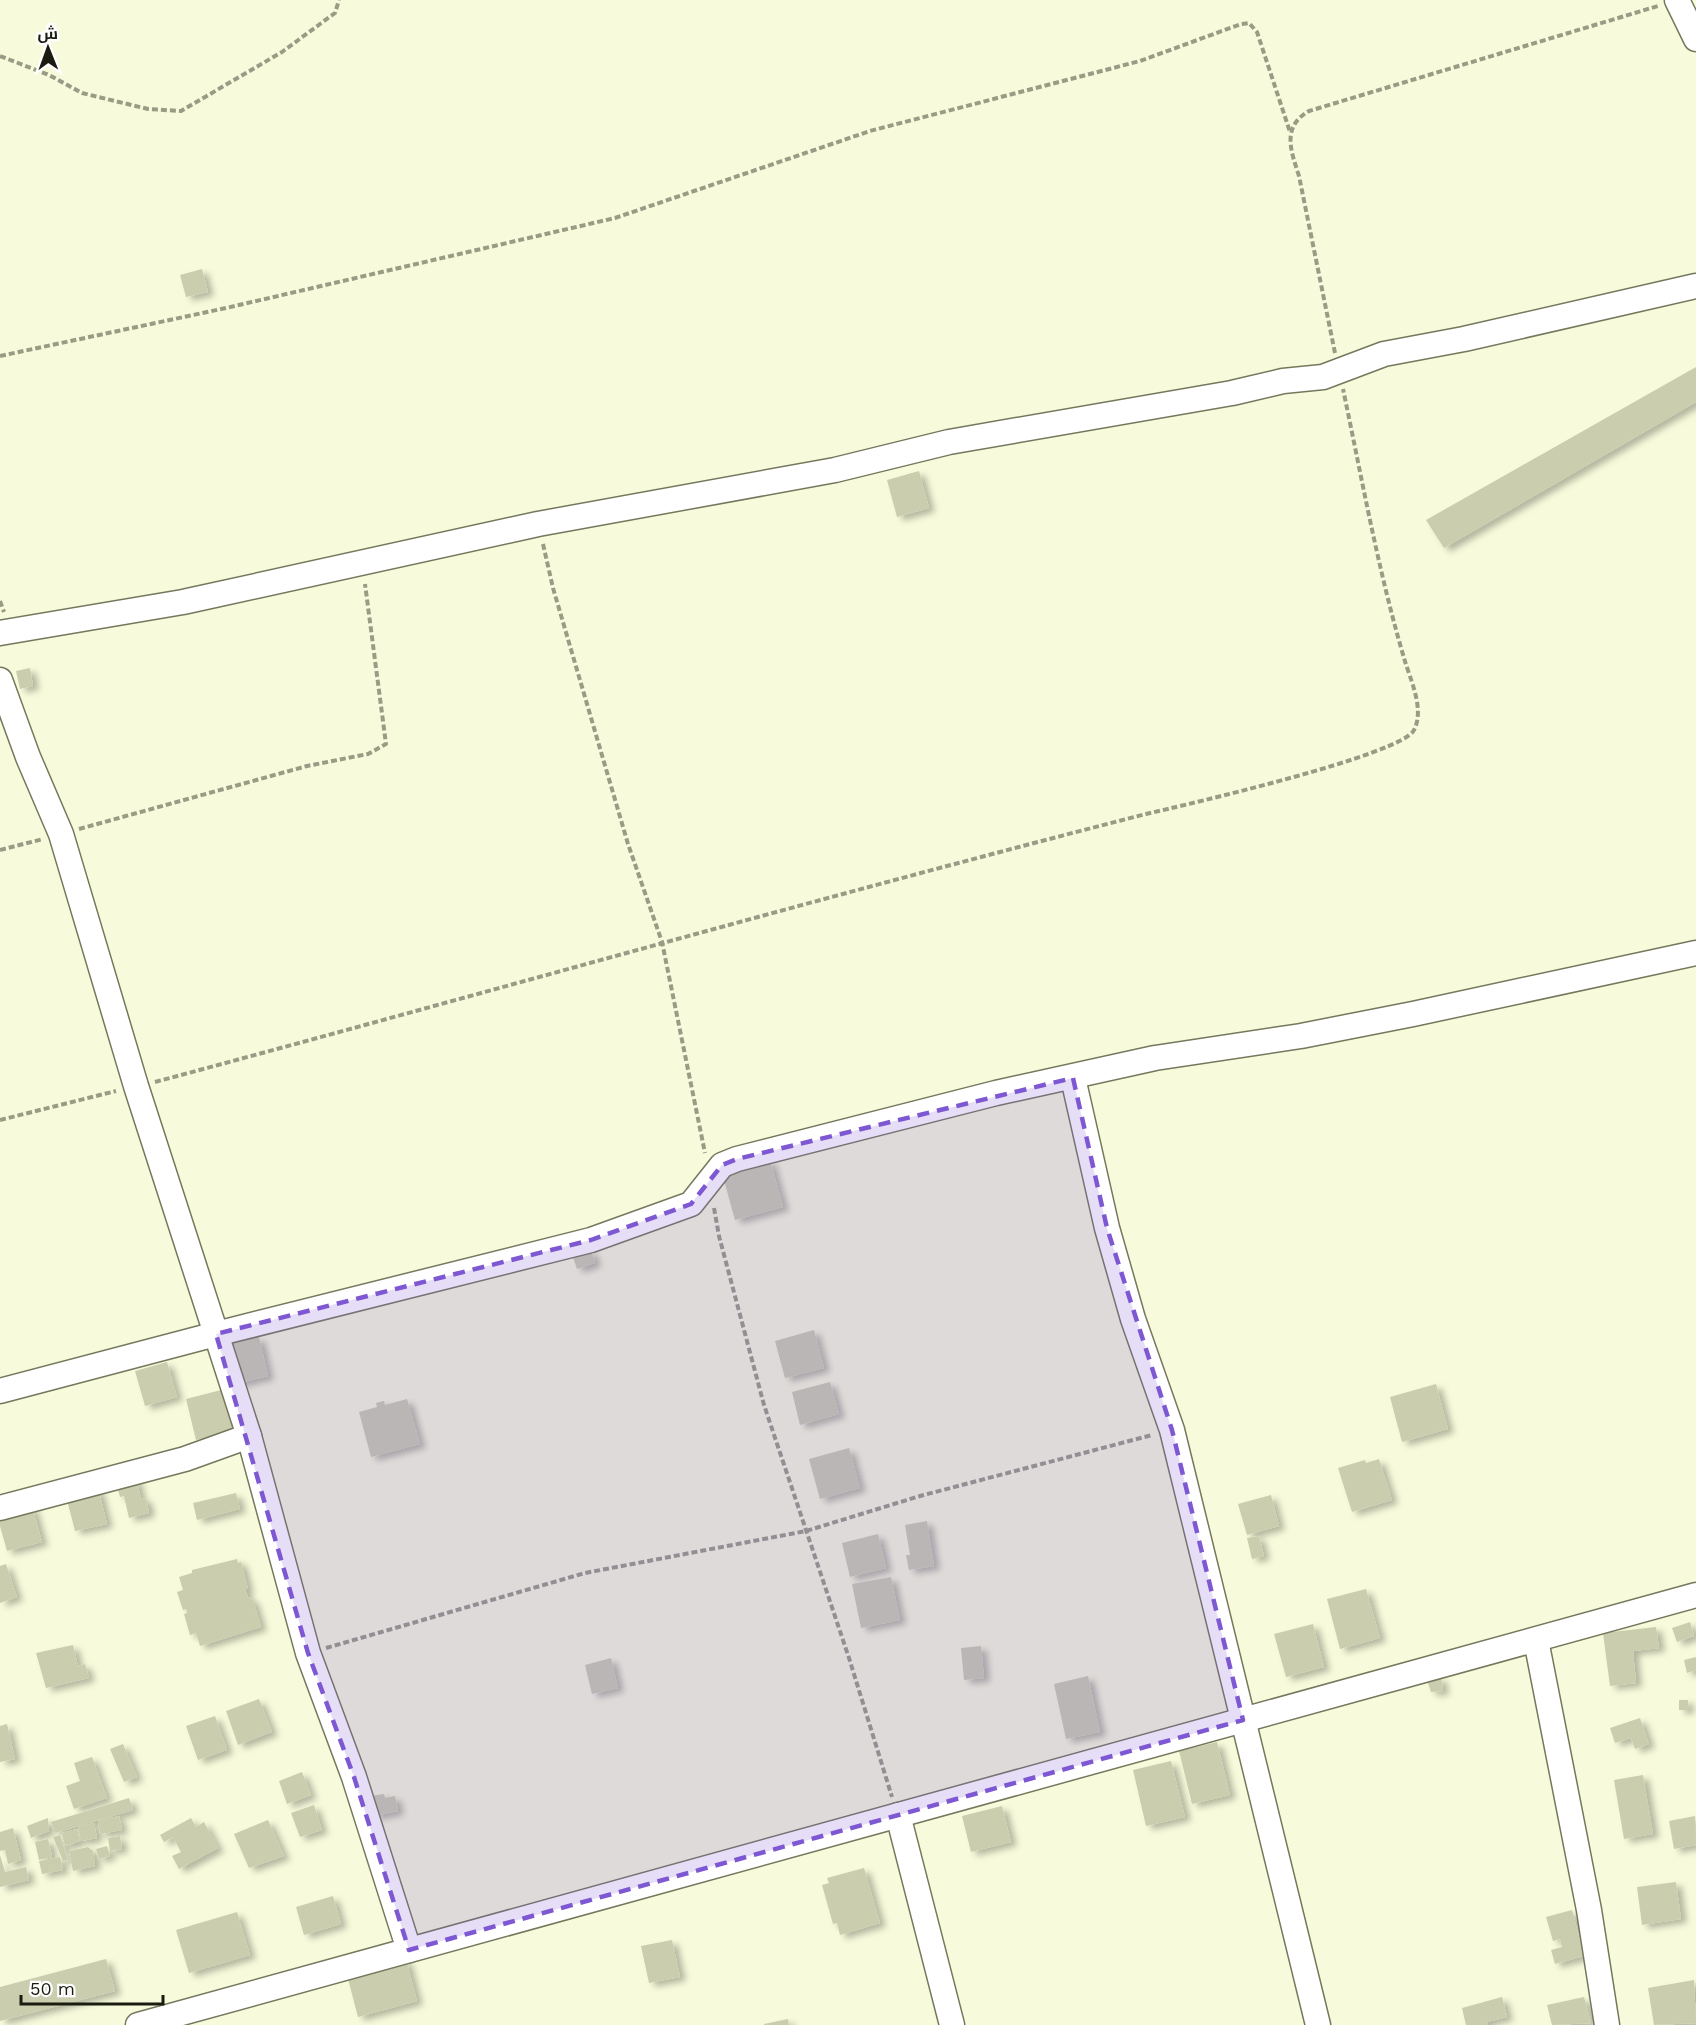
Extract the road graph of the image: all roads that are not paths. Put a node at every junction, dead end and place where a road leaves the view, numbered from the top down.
1 (1677, 0) edge
2 (1696, 39) edge
3 (1696, 286) edge
4 (0, 633) edge
5 (0, 680) edge
6 (1696, 953) edge
7 (1074, 1078) junction
8 (216, 1334) junction
9 (0, 1391) edge
10 (249, 1436) junction
11 (0, 1508) edge
12 (1696, 1595) edge
13 (1536, 1640) junction
14 (1243, 1720) junction
15 (898, 1815) junction
16 (409, 1950) junction
17 (175, 2020) edge
18 (138, 2025) edge
19 (952, 2025) edge
20 (1318, 2025) edge
21 (1607, 2025) edge

1 - 2 street
3 - 4 street
5 - 8 street
6 - 7 street
7 - 8 street
7 - 14 street
8 - 9 street
8 - 10 street
10 - 11 street
10 - 16 street
12 - 13 street
13 - 14 street
13 - 21 street
14 - 15 street
14 - 20 street
15 - 16 street
15 - 19 street
16 - 17 street
17 - 18 street

